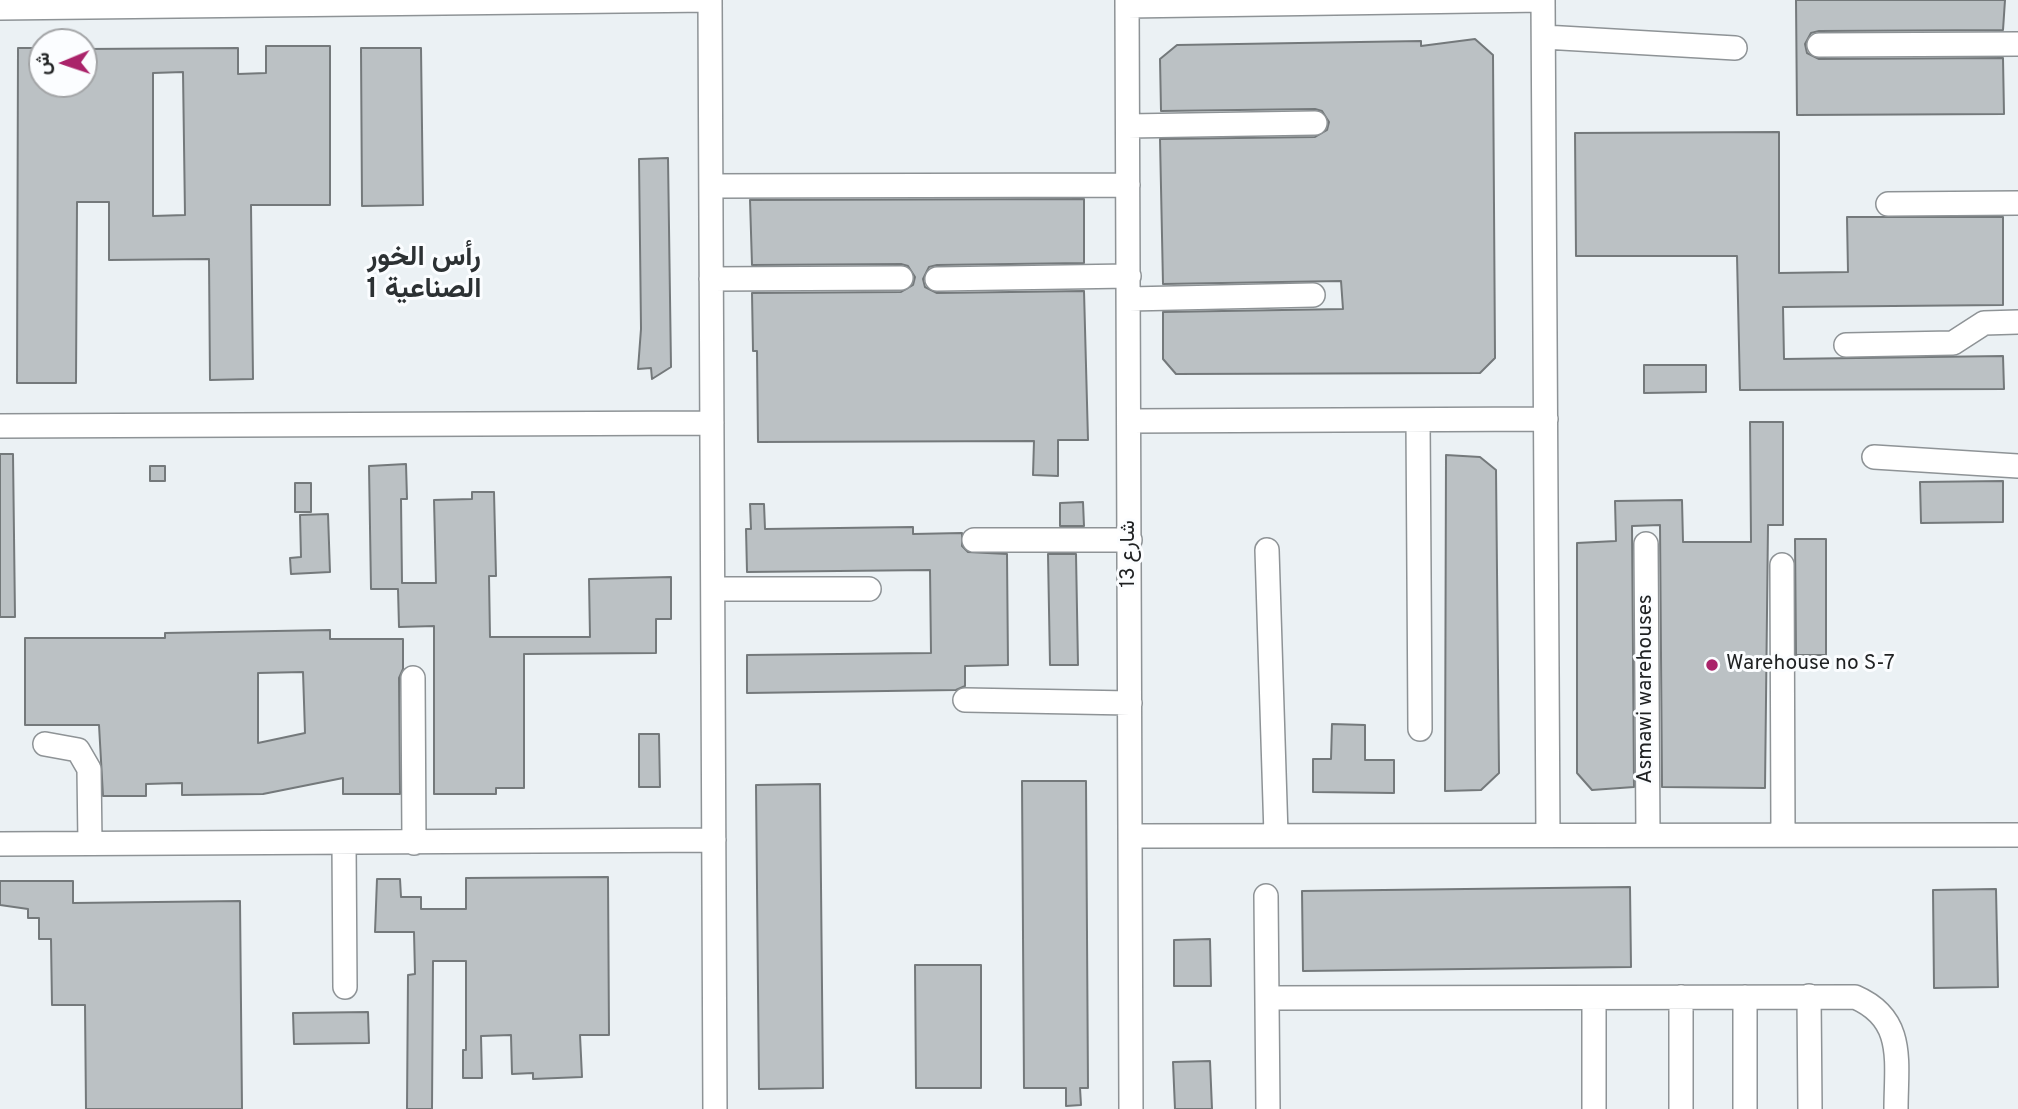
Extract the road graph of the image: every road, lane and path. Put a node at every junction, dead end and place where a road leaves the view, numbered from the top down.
1 (710, 0) edge
2 (1543, 0) edge
3 (532, 1) edge
4 (249, 2) edge
5 (1127, 3) edge
6 (0, 8) edge
7 (1544, 37) junction
8 (2018, 44) edge
9 (1819, 45) dead end
10 (1735, 48) dead end
11 (1315, 123) dead end
12 (1128, 127) junction
13 (1128, 185) junction
14 (711, 186) junction
15 (2018, 202) edge
16 (1888, 204) dead end
17 (901, 278) dead end
18 (711, 279) junction
19 (937, 279) dead end
20 (1129, 287) junction
21 (1313, 295) dead end
22 (2018, 322) edge
23 (1846, 345) dead end
24 (1546, 419) junction
25 (1418, 420) junction
26 (1130, 421) junction
27 (712, 423) junction
28 (0, 426) edge
29 (1874, 457) dead end
30 (2018, 466) edge
31 (974, 540) dead end
32 (1130, 540) junction
33 (1646, 544) dead end
34 (1266, 550) dead end
35 (1782, 565) dead end
36 (713, 589) junction
37 (869, 589) dead end
38 (412, 678) dead end
39 (965, 700) dead end
40 (1130, 703) junction
41 (1420, 729) dead end
42 (45, 744) dead end
43 (1548, 834) junction
44 (1648, 834) junction
45 (1783, 834) junction
46 (1276, 835) junction
47 (2018, 835) edge
48 (1131, 836) junction
49 (714, 840) junction
50 (414, 842) junction
51 (90, 843) junction
52 (344, 843) junction
53 (0, 844) edge
54 (1266, 897) dead end
55 (345, 987) dead end
56 (1809, 996) junction
57 (1745, 997) junction
58 (1267, 998) junction
59 (1594, 998) junction
60 (1681, 998) junction
61 (715, 1109) edge
62 (1131, 1109) edge
63 (1268, 1109) edge
64 (1594, 1109) edge
65 (1681, 1109) edge
66 (1745, 1109) edge
67 (1810, 1109) edge
68 (1896, 1109) edge

1 - 3 street
1 - 14 street
2 - 5 street
2 - 7 street
3 - 4 street
4 - 6 street
5 - 12 street, شارع 13
7 - 10 street
7 - 24 street
8 - 9 street
11 - 12 street
12 - 13 street, شارع 13
13 - 14 street
13 - 20 street, شارع 13
14 - 18 street
15 - 16 street
17 - 18 street
18 - 27 street
19 - 20 street
20 - 21 street
20 - 26 street, شارع 13
22 - 23 street
24 - 25 street
24 - 43 street
25 - 26 street
25 - 41 street
26 - 32 street, شارع 13
27 - 28 street
27 - 36 street
29 - 30 street
31 - 32 street
32 - 40 street, شارع 13
33 - 44 street, Asmawi warehouses
34 - 46 street
35 - 45 street
36 - 37 street
36 - 49 street
38 - 50 street
39 - 40 street
40 - 48 street, شارع 13
42 - 51 street
43 - 44 street
43 - 46 street
44 - 45 street
45 - 47 street
46 - 48 street
48 - 62 street, شارع 13
49 - 50 street
49 - 61 street
50 - 52 street
51 - 52 street
51 - 53 street
52 - 55 street
54 - 58 street
56 - 57 street
56 - 67 street
56 - 68 street
57 - 60 street
57 - 66 street
58 - 59 street
58 - 63 street
59 - 60 street
59 - 64 street
60 - 65 street

